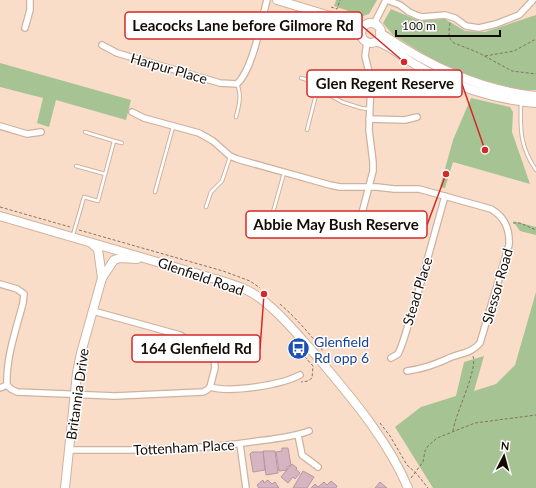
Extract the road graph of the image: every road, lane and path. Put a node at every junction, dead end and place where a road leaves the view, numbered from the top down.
1 (30, 0) edge
2 (267, 0) edge
3 (277, 0) edge
4 (340, 0) edge
5 (387, 0) edge
6 (533, 0) edge
7 (331, 7) dead end
8 (450, 16) junction
9 (374, 24) junction
10 (25, 28) dead end
11 (363, 28) junction
12 (380, 33) junction
13 (536, 39) edge
14 (376, 41) junction
15 (367, 42) junction
16 (102, 45) dead end
17 (485, 56) junction
18 (536, 74) edge
19 (301, 78) dead end
20 (237, 84) junction
21 (318, 88) junction
22 (536, 96) edge
23 (521, 98) junction
24 (536, 103) edge
25 (369, 109) junction
26 (132, 112) dead end
27 (236, 117) dead end
28 (417, 117) dead end
29 (369, 119) junction
30 (0, 126) edge
31 (173, 126) junction
32 (307, 130) dead end
33 (41, 132) dead end
34 (85, 132) dead end
35 (114, 141) junction
36 (122, 143) dead end
37 (230, 156) junction
38 (76, 166) dead end
39 (536, 170) edge
40 (284, 172) junction
41 (105, 174) junction
42 (369, 187) junction
43 (155, 192) dead end
44 (444, 196) junction
45 (206, 207) dead end
46 (0, 208) edge
47 (0, 216) edge
48 (270, 223) dead end
49 (506, 224) junction
50 (536, 230) edge
51 (74, 232) junction
52 (357, 232) dead end
53 (89, 241) junction
54 (166, 263) junction
55 (102, 278) junction
56 (0, 284) edge
57 (260, 288) dead end
58 (280, 304) dead end
59 (92, 311) junction
60 (298, 349) dead end
61 (471, 352) junction
62 (326, 354) dead end
63 (391, 358) dead end
64 (407, 371) dead end
65 (300, 375) joint
66 (7, 385) junction
67 (210, 387) junction
68 (0, 388) edge
69 (75, 394) junction
70 (536, 415) edge
71 (378, 420) dead end
72 (309, 431) dead end
73 (453, 432) junction
74 (298, 435) junction
75 (240, 444) junction
76 (69, 450) junction
77 (318, 466) dead end
78 (416, 473) junction
79 (65, 488) edge
80 (246, 488) edge
81 (408, 488) edge
82 (428, 488) edge

1 - 10 street
2 - 20 street
3 - 11 street
4 - 7 path
5 - 8 street
5 - 9 street
6 - 8 street
8 - 17 path
9 - 11 street
9 - 12 street
11 - 15 street
12 - 14 street
12 - 23 street
13 - 17 path
14 - 15 street
14 - 23 street
15 - 25 street
16 - 20 street, Harpur Place
17 - 18 path
19 - 21 lane
20 - 27 lane
21 - 25 lane
21 - 32 lane
22 - 23 street
23 - 24 street
23 - 39 lane
25 - 29 street
26 - 31 street
28 - 29 street
29 - 42 street
30 - 33 street
31 - 37 street
31 - 43 lane
34 - 35 lane
35 - 36 lane
35 - 41 lane
37 - 40 street
37 - 45 lane
38 - 41 lane
40 - 42 street
40 - 48 lane
41 - 51 lane
42 - 44 street
42 - 52 street
44 - 49 street
44 - 63 street, Stead Place
46 - 51 path
47 - 51 street, Glenfield Road
49 - 50 path
49 - 61 street, Slessor Road
51 - 53 street, Glenfield Road
51 - 57 path
53 - 54 street, Glenfield Road
53 - 55 street, Britannia Drive
54 - 55 street, Britannia Drive
54 - 81 street, Glenfield Road
55 - 59 street, Britannia Drive
56 - 66 street
58 - 62 path
59 - 67 street
59 - 69 street, Britannia Drive
60 - 65 path
61 - 64 street
61 - 73 path
65 - 67 street
66 - 68 street
66 - 69 street
67 - 69 street
69 - 76 street, Britannia Drive
70 - 73 path
71 - 78 path
72 - 74 street, Tottenham Place
73 - 78 path
74 - 75 street, Tottenham Place
74 - 77 street
75 - 76 street, Tottenham Place
75 - 80 street
76 - 79 street, Britannia Drive
78 - 82 path

